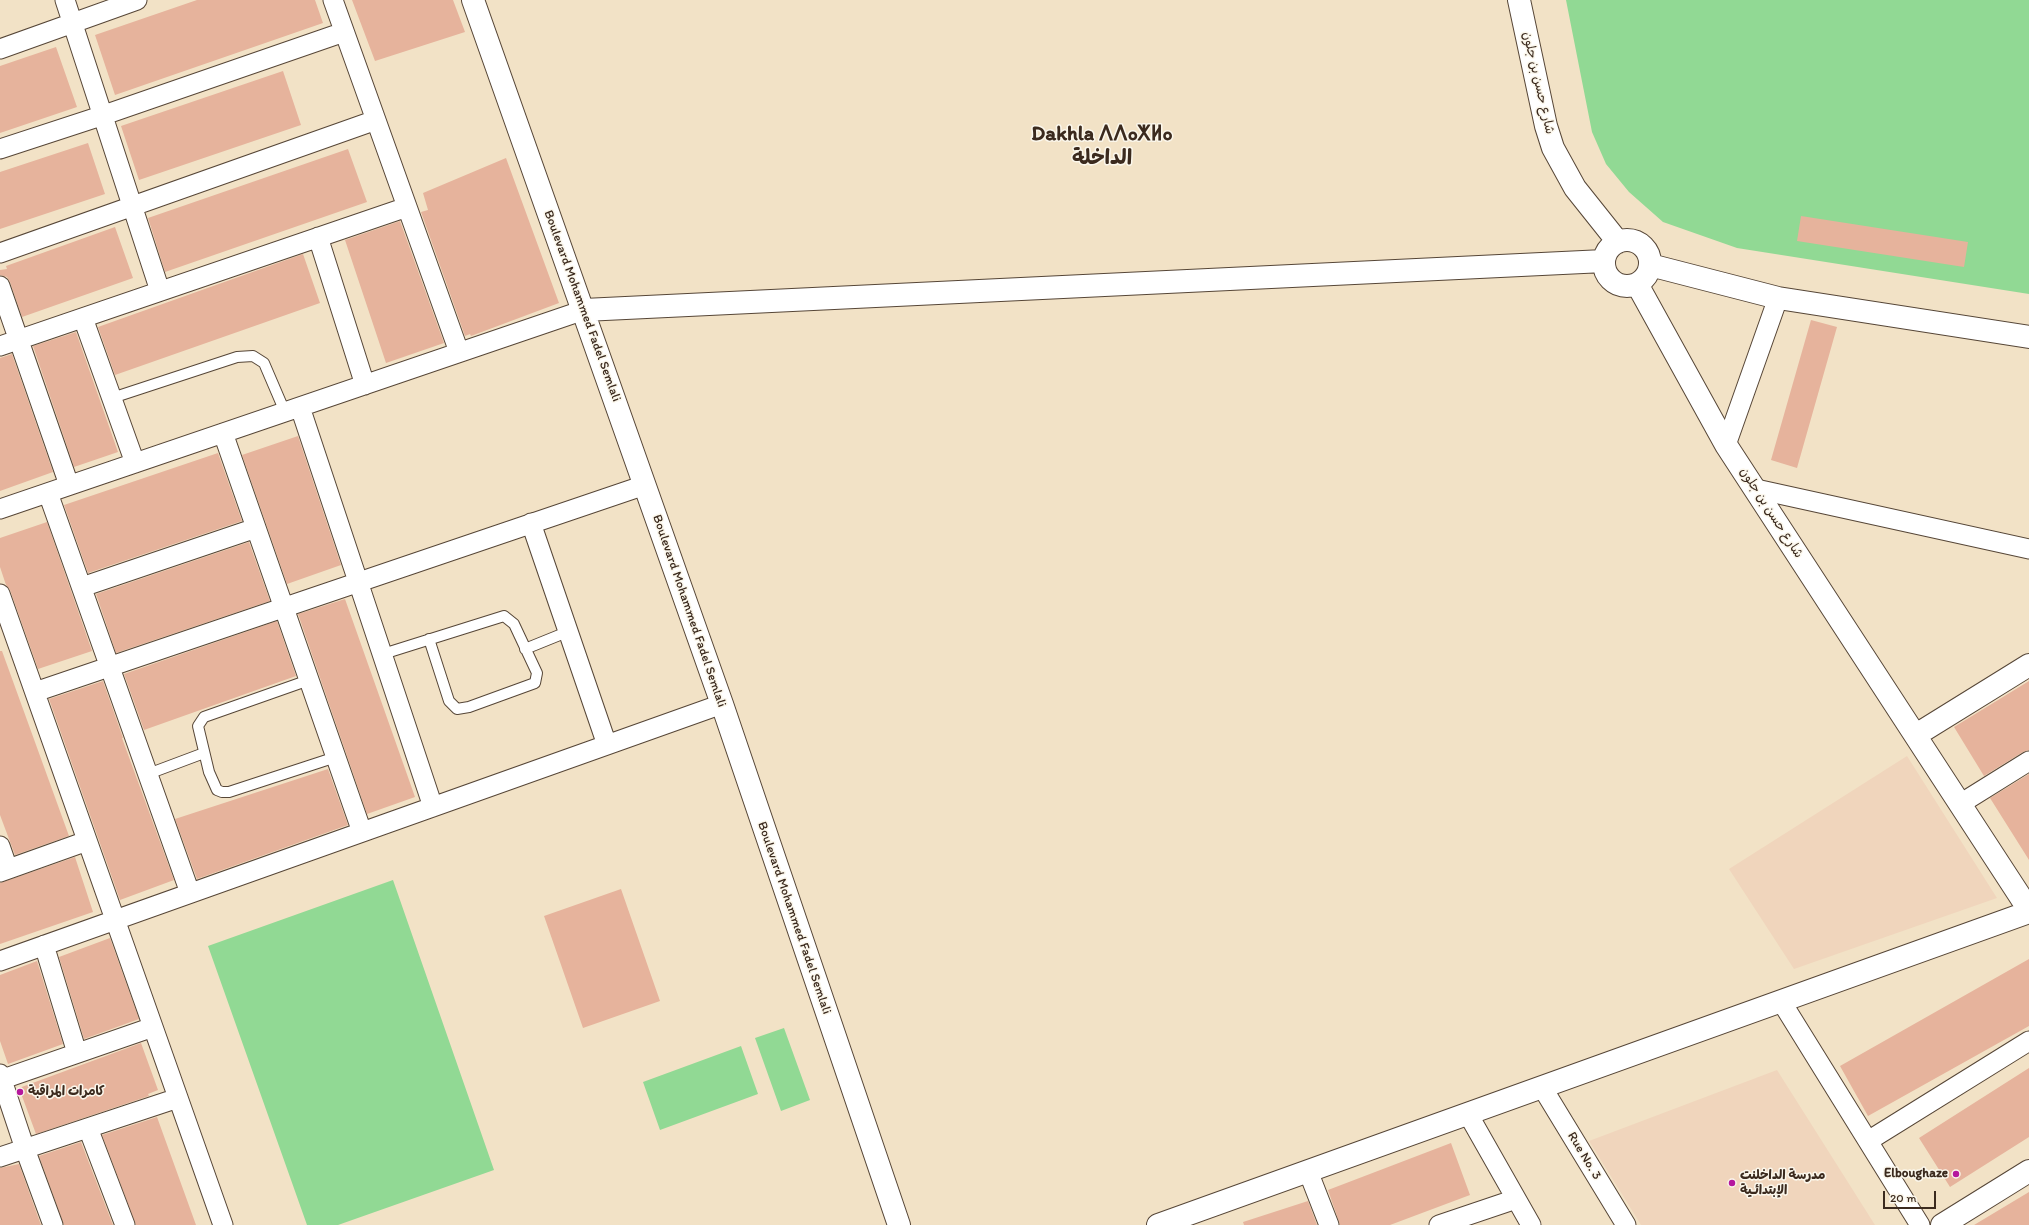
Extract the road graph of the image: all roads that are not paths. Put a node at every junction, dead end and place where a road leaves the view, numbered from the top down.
1 (65, 0) edge
2 (137, 0) edge
3 (333, 0) edge
4 (473, 0) edge
5 (1519, 0) edge
6 (74, 23) junction
7 (344, 32) junction
8 (0, 49) edge
9 (104, 115) junction
10 (376, 120) junction
11 (0, 149) edge
12 (133, 206) junction
13 (407, 207) junction
14 (318, 237) junction
15 (1618, 242) junction
16 (0, 253) edge
17 (1604, 261) junction
18 (1650, 266) junction
19 (1636, 284) junction
20 (0, 286) edge
21 (160, 291) junction
22 (1778, 298) junction
23 (584, 310) junction
24 (83, 318) junction
25 (2029, 337) edge
26 (19, 340) junction
27 (0, 346) edge
28 (459, 352) junction
29 (365, 385) junction
30 (112, 398) junction
31 (292, 409) junction
32 (223, 433) junction
33 (1726, 445) junction
34 (135, 463) junction
35 (70, 485) junction
36 (645, 485) junction
37 (1756, 489) junction
38 (48, 493) junction
39 (0, 509) edge
40 (531, 523) junction
41 (256, 528) junction
42 (2029, 549) edge
43 (358, 582) junction
44 (82, 587) junction
45 (1, 601) edge
46 (284, 607) junction
47 (567, 632) junction
48 (429, 639) junction
49 (525, 648) junction
50 (382, 654) junction
51 (2029, 665) edge
52 (110, 667) junction
53 (309, 680) junction
54 (35, 692) junction
55 (722, 704) junction
56 (1916, 735) junction
57 (607, 745) junction
58 (204, 753) junction
59 (336, 757) junction
60 (2029, 761) edge
61 (148, 774) junction
62 (1960, 804) junction
63 (434, 807) junction
64 (362, 832) junction
65 (87, 841) junction
66 (0, 846) edge
67 (4, 871) edge
68 (190, 893) junction
69 (2029, 911) edge
70 (115, 920) junction
71 (44, 945) junction
72 (0, 961) edge
73 (1781, 1001) junction
74 (153, 1027) junction
75 (2029, 1041) edge
76 (77, 1053) junction
77 (1, 1078) edge
78 (1542, 1087) junction
79 (178, 1098) junction
80 (1468, 1114) junction
81 (88, 1128) junction
82 (1868, 1141) junction
83 (25, 1149) junction
84 (0, 1157) edge
85 (1308, 1171) junction
86 (2029, 1172) edge
87 (1516, 1198) junction
88 (1167, 1223) edge
89 (53, 1225) edge
90 (125, 1225) edge
91 (223, 1225) edge
92 (899, 1225) edge
93 (1329, 1225) edge
94 (1439, 1225) edge
95 (1531, 1225) edge
96 (1626, 1225) edge
97 (1920, 1225) edge
98 (1942, 1225) edge

1 - 6 street
2 - 6 street
3 - 7 street
4 - 23 street, Boulevard Mohammed Fadel Semlali
5 - 15 street, شارع حسن بن جلون
6 - 8 street
6 - 9 street
7 - 9 street
7 - 10 street
9 - 11 street
9 - 12 street
10 - 12 street
10 - 13 street
12 - 16 street
12 - 21 street
13 - 14 street
13 - 28 street
14 - 21 street
14 - 29 street
15 - 17 street
15 - 18 street
17 - 19 street
17 - 23 street
18 - 19 street
18 - 22 street
19 - 33 street, شارع حسن بن جلون
20 - 26 street
21 - 24 street
22 - 25 street
22 - 33 street
23 - 28 street
23 - 36 street, Boulevard Mohammed Fadel Semlali
24 - 26 street
24 - 30 street
26 - 27 street
26 - 35 street
28 - 29 street
29 - 31 street
30 - 31 lane
30 - 34 street
31 - 32 street
31 - 43 street
32 - 34 street
32 - 41 street
33 - 37 street, شارع حسن بن جلون
34 - 35 street
35 - 38 street
36 - 40 street
36 - 55 street, Boulevard Mohammed Fadel Semlali
37 - 42 street
37 - 56 street, شارع حسن بن جلون
38 - 39 street
38 - 44 street
40 - 43 street
40 - 47 street
41 - 44 street
41 - 46 street
43 - 46 street
43 - 50 street
44 - 52 street
45 - 54 street
46 - 52 street
46 - 53 street
47 - 49 lane
47 - 57 street
48 - 49 lane
48 - 49 lane
48 - 50 lane
50 - 63 street
51 - 56 street
52 - 54 street
52 - 61 street
53 - 58 lane
53 - 59 street
54 - 65 street
55 - 57 street
55 - 92 street, Boulevard Mohammed Fadel Semlali
56 - 62 street, شارع حسن بن جلون
57 - 63 street
58 - 59 lane
58 - 61 lane
59 - 64 street
60 - 62 street
61 - 68 street
62 - 69 street, شارع حسن بن جلون
63 - 64 street
64 - 68 street
65 - 67 street
65 - 70 street
66 - 67 street
68 - 70 street
69 - 73 street
70 - 71 street
70 - 74 street
71 - 72 street
71 - 76 street
73 - 78 street
73 - 82 street
74 - 76 street
74 - 79 street
75 - 82 street
76 - 77 street
77 - 83 street
78 - 80 street
78 - 96 street, Rue No. 3
79 - 81 street
79 - 91 street
80 - 85 street
80 - 87 street
81 - 83 street
81 - 90 street
82 - 97 street
83 - 84 street
83 - 89 street
85 - 88 street
85 - 93 street
86 - 98 street
87 - 94 street
87 - 95 street

